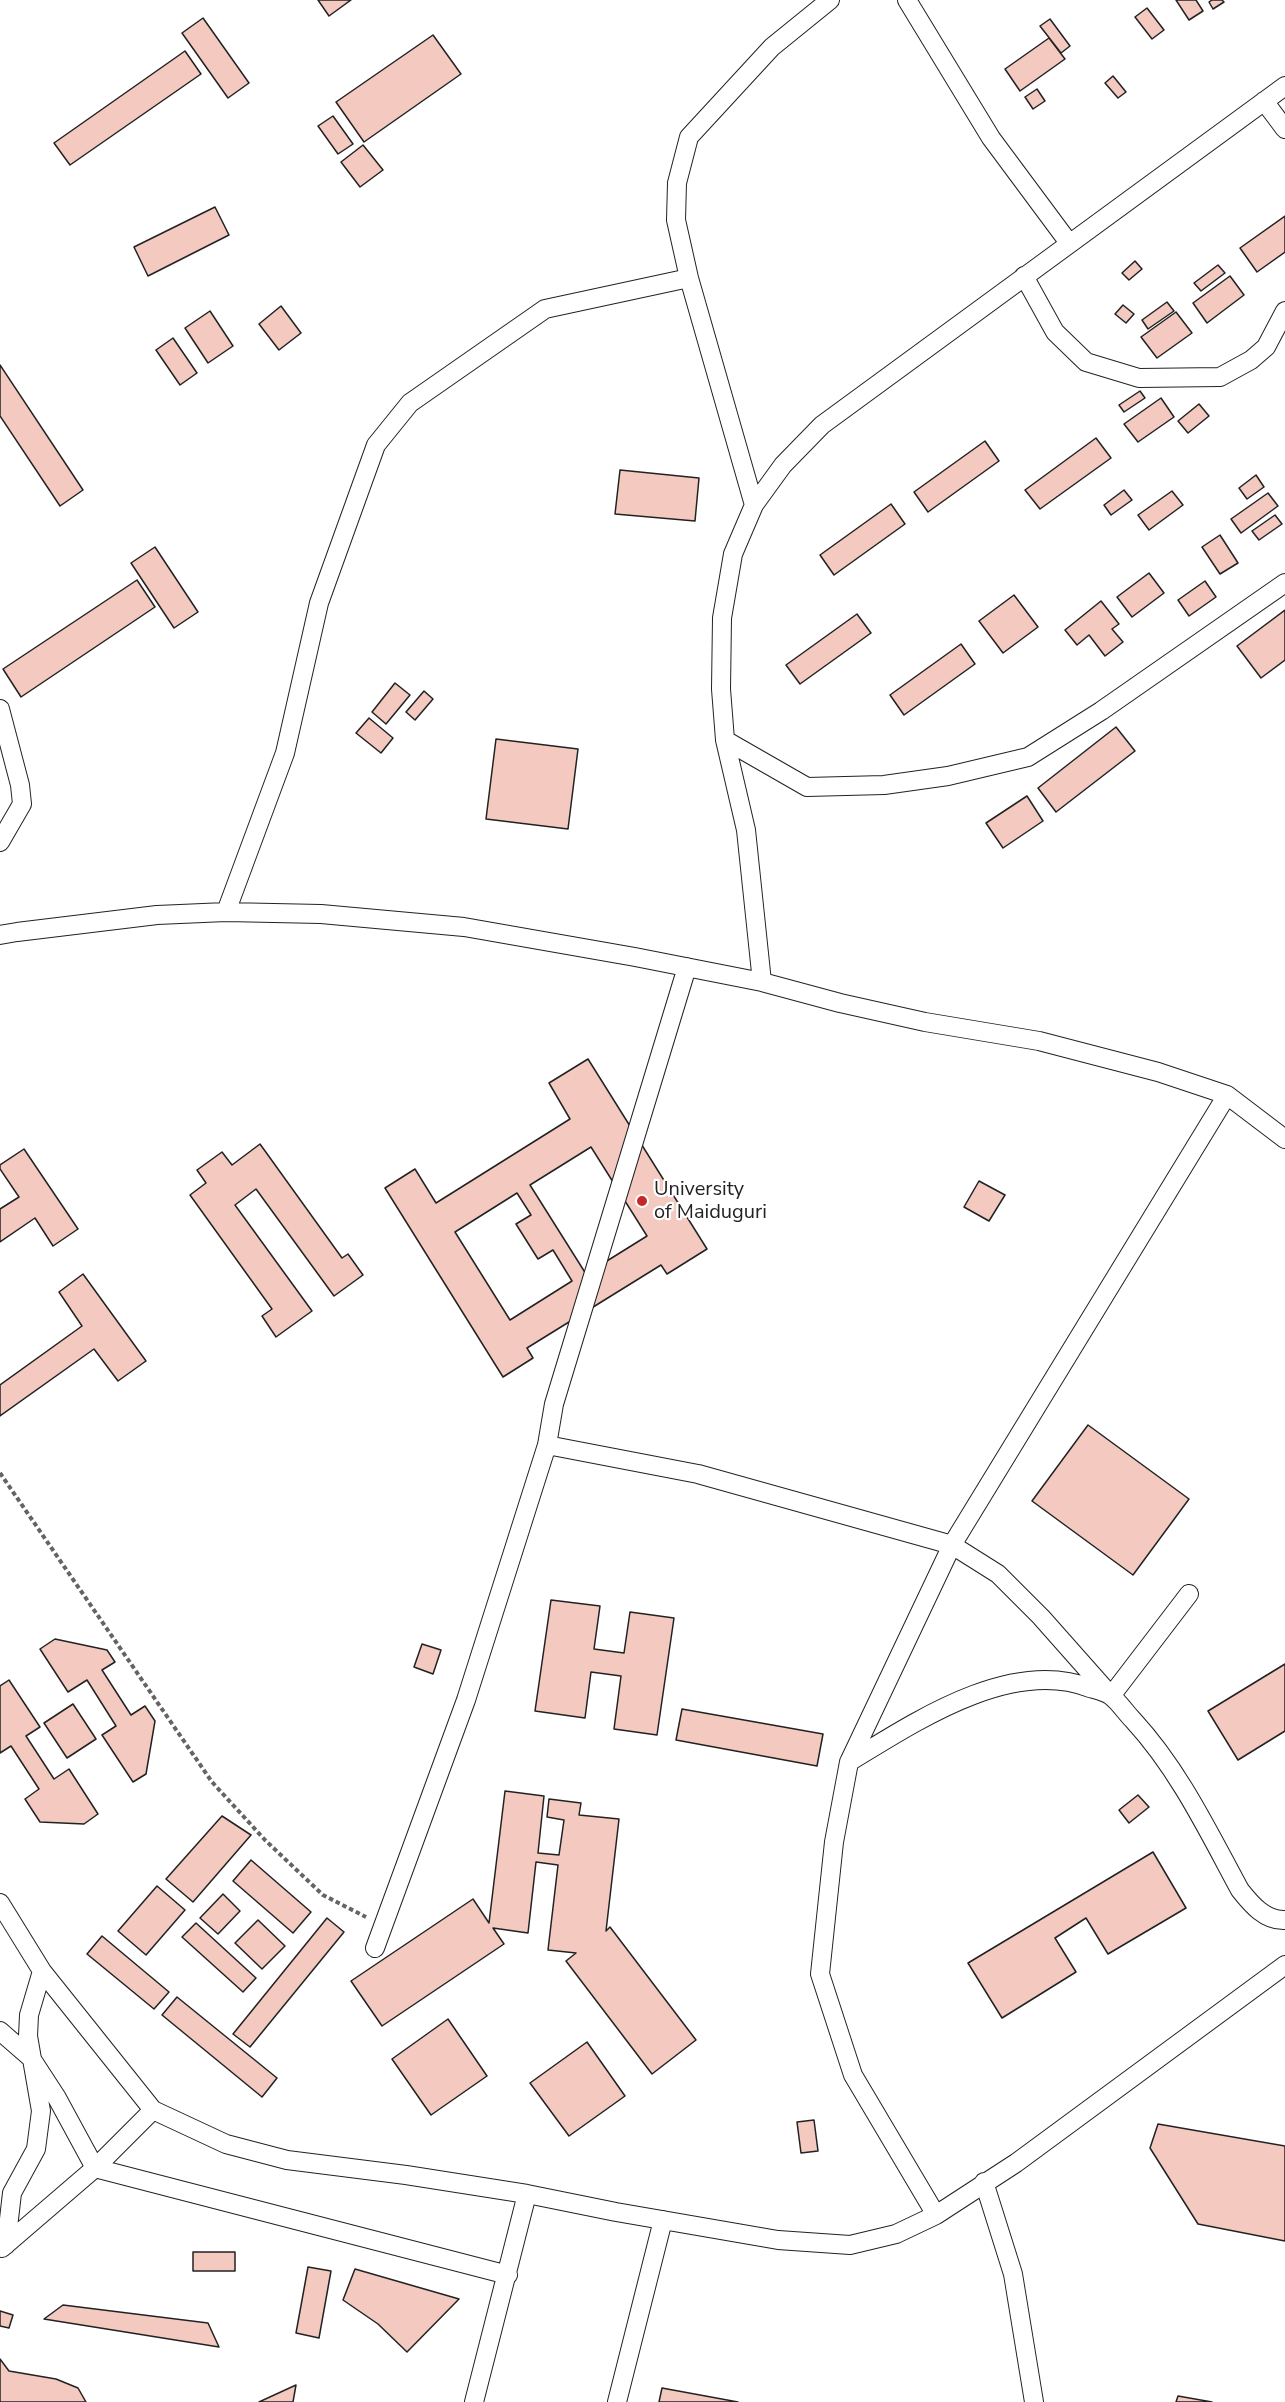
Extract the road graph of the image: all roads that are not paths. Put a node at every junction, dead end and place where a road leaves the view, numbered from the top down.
1 (830, 0) edge
2 (907, 0) edge
3 (1285, 86) edge
4 (1264, 101) junction
5 (1285, 129) edge
6 (1069, 243) junction
7 (1024, 276) junction
8 (688, 278) junction
9 (1285, 311) edge
10 (754, 505) junction
11 (1285, 583) edge
12 (0, 709) edge
13 (725, 740) junction
14 (0, 842) edge
15 (226, 912) junction
16 (0, 935) edge
17 (687, 967) junction
18 (762, 982) junction
19 (1227, 1095) junction
20 (1285, 1139) edge
21 (547, 1444) junction
22 (952, 1545) junction
23 (1189, 1594) dead end
24 (1111, 1696) junction
25 (849, 1762) junction
26 (0, 1903) edge
27 (1285, 1920) edge
28 (375, 1948) dead end
29 (1285, 1965) edge
30 (42, 1971) junction
31 (0, 2031) edge
32 (31, 2058) junction
33 (153, 2110) junction
34 (95, 2168) junction
35 (984, 2182) junction
36 (527, 2194) junction
37 (936, 2215) junction
38 (663, 2220) junction
39 (3, 2247) edge
40 (508, 2275) junction
41 (474, 2402) edge
42 (617, 2402) edge
43 (1034, 2402) edge

1 - 8 street
2 - 6 street
3 - 4 street
4 - 5 street
4 - 6 street
6 - 7 street
7 - 9 street
7 - 10 street
8 - 10 street
8 - 15 street
10 - 13 street
11 - 13 street
12 - 14 street
13 - 18 street
15 - 16 street
15 - 17 street
17 - 18 street
17 - 21 street
18 - 19 street
19 - 20 street
19 - 22 street
21 - 22 street
21 - 28 street
22 - 24 street
22 - 25 street
23 - 24 street
24 - 25 street
24 - 27 street
25 - 37 street
26 - 30 street
29 - 35 street
30 - 32 street
30 - 33 street
31 - 32 street
32 - 34 street
32 - 39 street
33 - 34 street
33 - 36 street
34 - 39 street
34 - 40 street
35 - 37 street
35 - 43 street
36 - 38 street
36 - 40 street
37 - 38 street
38 - 42 street
40 - 41 street

